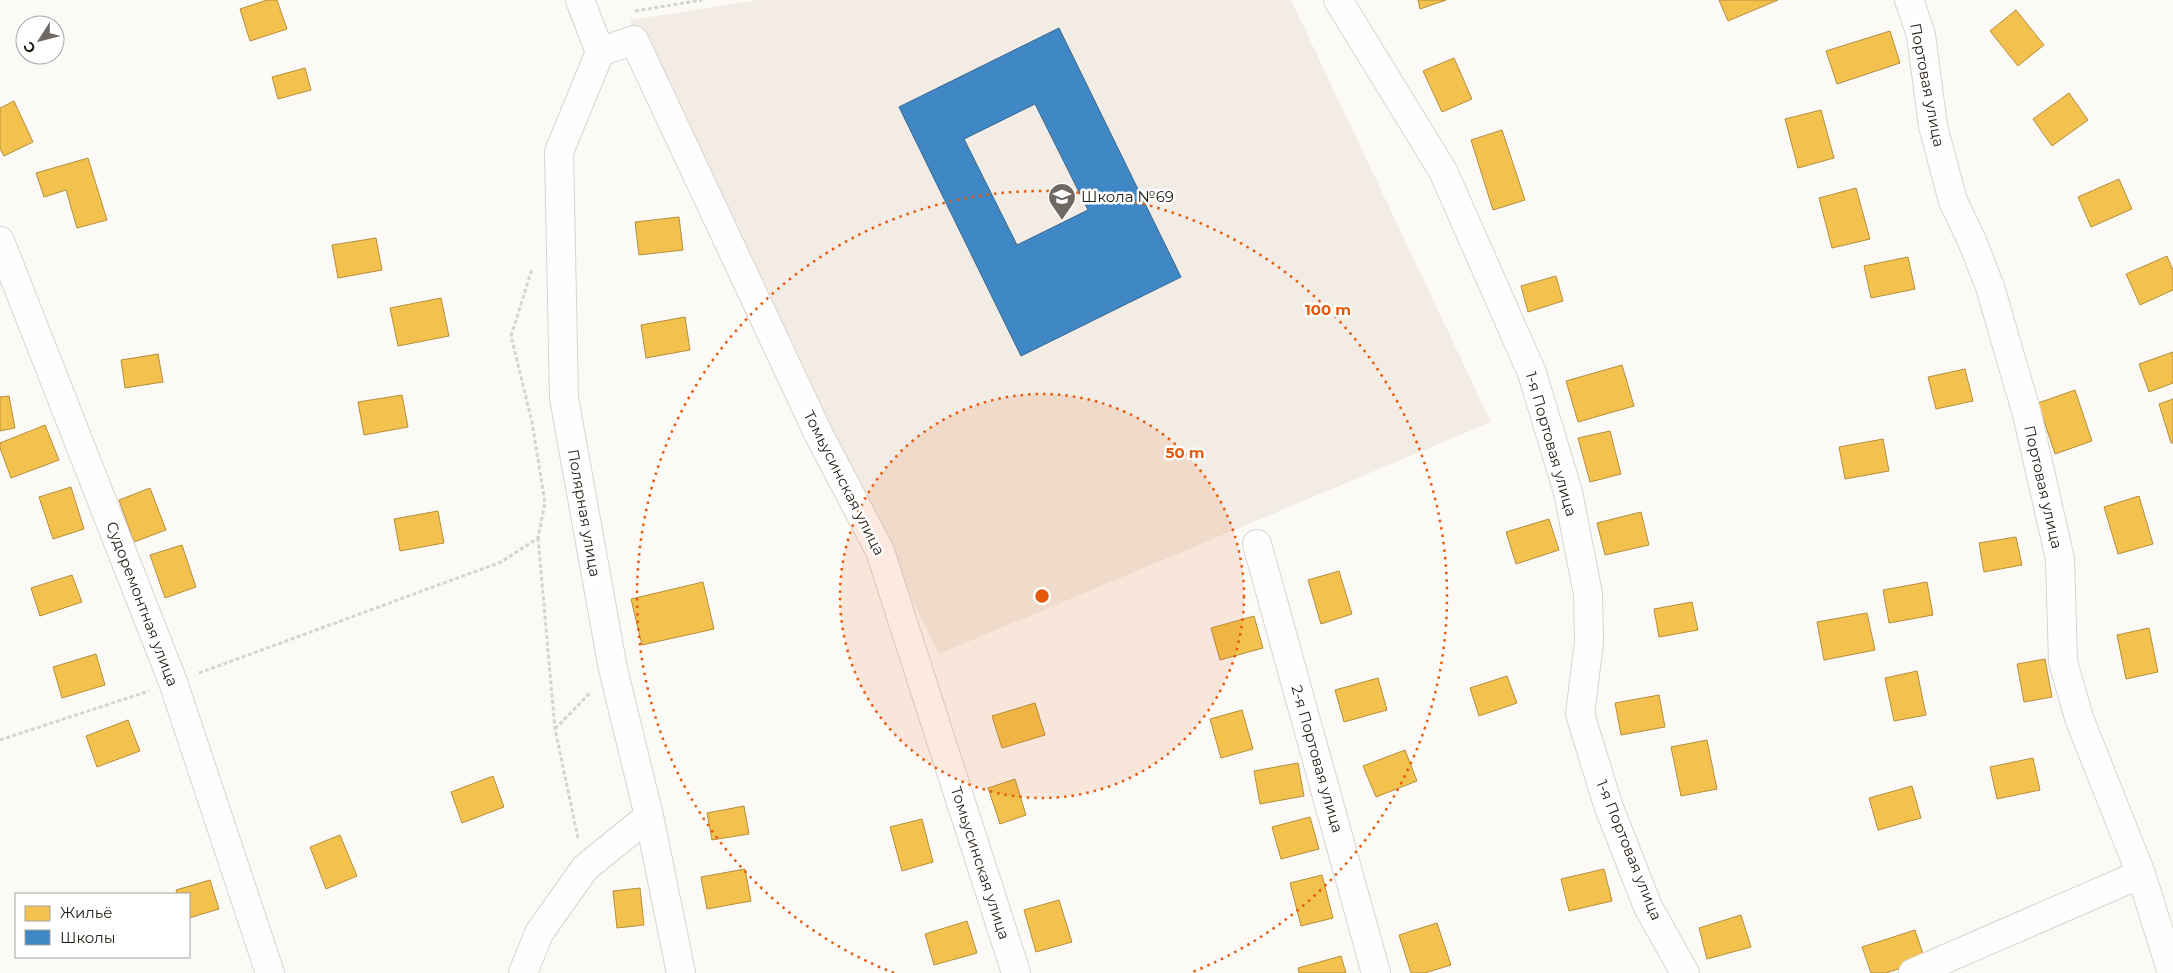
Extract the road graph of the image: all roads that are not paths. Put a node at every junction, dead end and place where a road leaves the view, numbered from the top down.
1 (1338, 0) edge
2 (1909, 0) edge
3 (584, 9) edge
4 (600, 52) junction
5 (0, 241) edge
6 (1257, 544) dead end
7 (649, 816) junction
8 (2140, 874) junction
9 (270, 973) edge
10 (523, 973) edge
11 (681, 973) edge
12 (1016, 973) edge
13 (1376, 973) edge
14 (1685, 973) edge
15 (1913, 973) edge
16 (2172, 973) edge

1 - 14 street, 1-я Портовая улица
2 - 8 street, Портовая улица
3 - 4 street
4 - 7 street, Полярная улица
4 - 12 street, Томьусинская улица
5 - 9 street, Судоремонтная улица
6 - 13 street, 2-я Портовая улица
7 - 10 street
7 - 11 street, Полярная улица
8 - 15 street
8 - 16 street, Портовая улица

